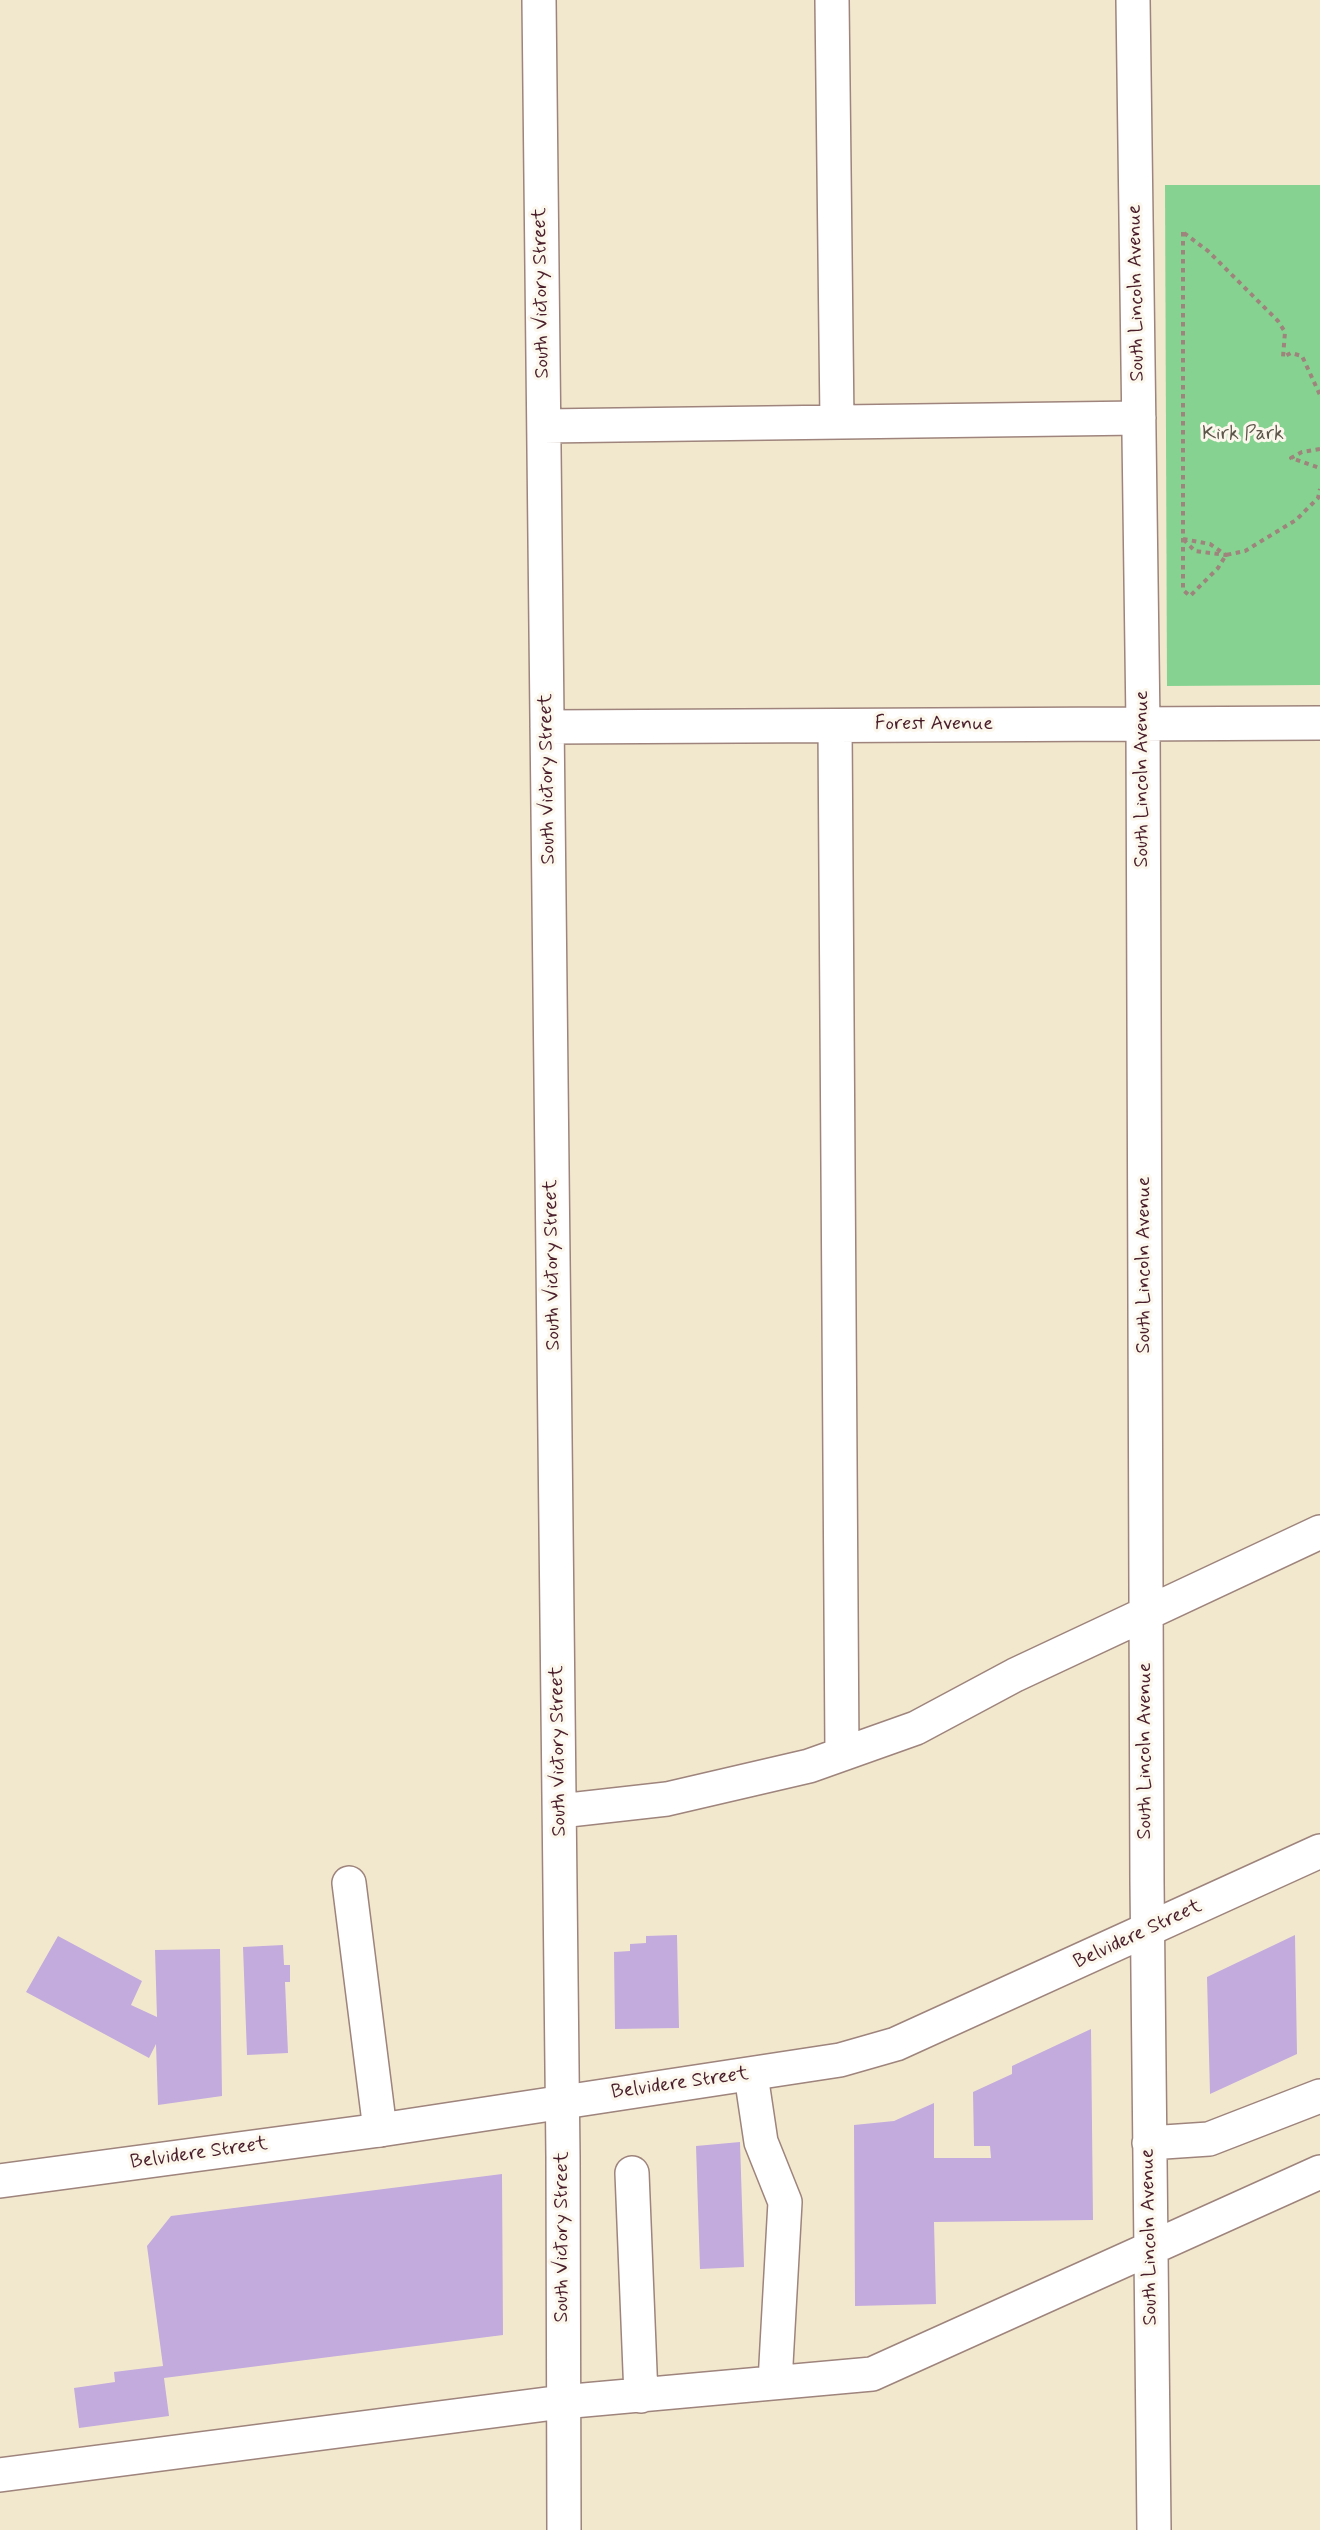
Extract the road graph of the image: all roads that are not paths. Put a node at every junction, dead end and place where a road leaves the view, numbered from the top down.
1 (539, 0) edge
2 (832, 0) edge
3 (1133, 0) edge
4 (1139, 418) junction
5 (837, 422) junction
6 (544, 426) junction
7 (1320, 723) edge
8 (1143, 724) junction
9 (835, 726) junction
10 (547, 727) junction
11 (1320, 1532) edge
12 (1146, 1616) junction
13 (843, 1754) junction
14 (560, 1811) junction
15 (1320, 1851) edge
16 (350, 1882) dead end
17 (1147, 1930) junction
18 (751, 2075) junction
19 (1320, 2096) edge
20 (562, 2100) junction
21 (380, 2130) junction
22 (1149, 2143) junction
23 (1320, 2172) edge
24 (632, 2173) dead end
25 (0, 2181) edge
26 (1151, 2249) junction
27 (775, 2382) junction
28 (641, 2396) junction
29 (562, 2402) junction
30 (0, 2475) edge
31 (564, 2530) edge
32 (1154, 2530) edge

1 - 6 street, South Victory Street
2 - 5 street
3 - 4 street, South Lincoln Avenue
4 - 5 street
4 - 8 street, South Lincoln Avenue
5 - 6 street
6 - 10 street, South Victory Street
7 - 8 street, Forest Avenue
8 - 9 street, Forest Avenue
8 - 12 street, South Lincoln Avenue
9 - 10 street, Forest Avenue
9 - 13 street
10 - 14 street, South Victory Street
11 - 12 street
12 - 13 street
12 - 17 street, South Lincoln Avenue
13 - 14 street
14 - 20 street, South Victory Street
15 - 17 street, Belvidere Street
16 - 21 street
17 - 18 street, Belvidere Street
17 - 22 street, South Lincoln Avenue
18 - 20 street, Belvidere Street
18 - 27 street
19 - 22 street
20 - 21 street, Belvidere Street
20 - 29 street, South Victory Street
21 - 25 street, Belvidere Street
22 - 26 street, South Lincoln Avenue
23 - 26 street
24 - 28 street
26 - 27 street
26 - 32 street, South Lincoln Avenue
27 - 28 street
28 - 29 street
29 - 30 street
29 - 31 street, South Victory Street

